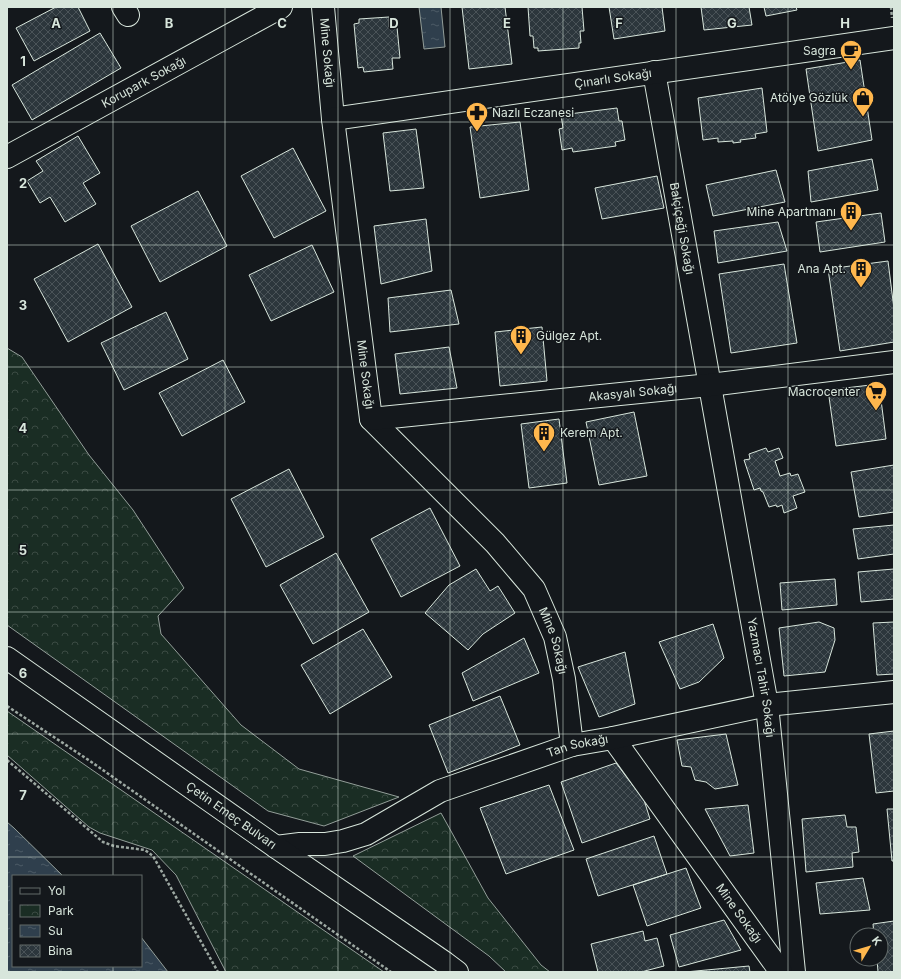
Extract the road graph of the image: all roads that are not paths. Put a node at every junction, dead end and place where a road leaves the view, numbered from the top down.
1 (281, 7) edge
2 (323, 7) edge
3 (894, 38) edge
4 (654, 72) junction
5 (333, 119) junction
6 (7, 158) edge
7 (894, 362) edge
8 (710, 385) junction
9 (371, 419) junction
10 (7, 658) edge
11 (894, 692) edge
12 (767, 705) junction
13 (613, 738) junction
14 (572, 745) junction
15 (276, 847) junction
16 (457, 972) edge
17 (780, 972) edge
18 (794, 972) edge

1 - 6 street, Korupark Sokağı
2 - 5 street, Mine Sokağı
3 - 4 street, Çınarlı Sokağı
4 - 5 street, Çınarlı Sokağı
4 - 8 street, Balçiçeği Sokağı
5 - 9 street, Mine Sokağı
7 - 8 street, Akasyalı Sokağı
8 - 9 street, Akasyalı Sokağı
8 - 12 street, Yazmacı Tahir Sokağı
9 - 14 street, Mine Sokağı
10 - 15 street, Çetin Emeç Bulvarı
11 - 12 street, Tan Sokağı
12 - 13 street, Tan Sokağı
12 - 18 street, Yazmacı Tahir Sokağı
13 - 14 street, Tan Sokağı
13 - 17 street, Mine Sokağı
14 - 15 street, Tan Sokağı
15 - 16 street, Çetin Emeç Bulvarı

